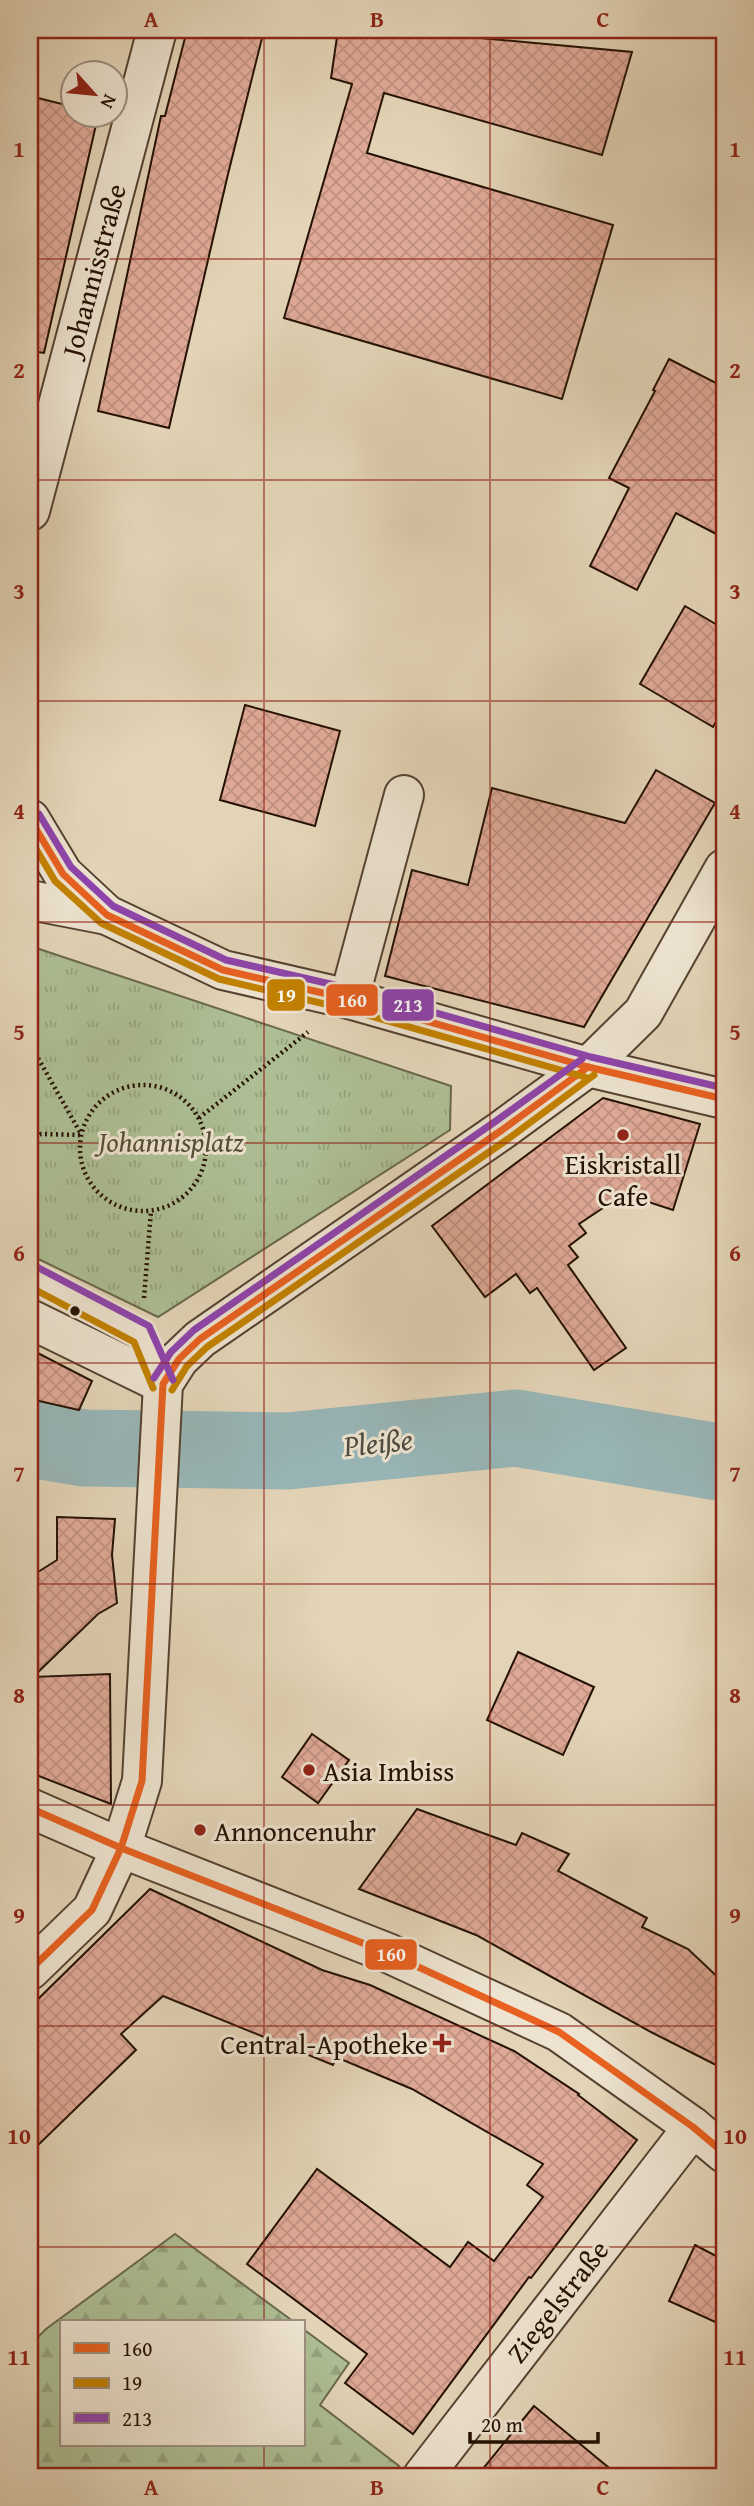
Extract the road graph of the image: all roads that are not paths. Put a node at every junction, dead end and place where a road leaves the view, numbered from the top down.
1 (157, 30) edge
2 (30, 511) edge
3 (404, 795) dead end
4 (30, 819) edge
5 (724, 869) edge
6 (30, 900) edge
7 (107, 915) junction
8 (349, 999) junction
9 (588, 1067) junction
10 (724, 1100) edge
11 (30, 1275) edge
12 (30, 1319) edge
13 (162, 1396) junction
14 (30, 1808) edge
15 (121, 1848) junction
16 (30, 1970) edge
17 (693, 2127) junction
18 (724, 2153) edge
19 (423, 2476) edge

1 - 2 street, Johannisstraße
3 - 8 street
4 - 7 street
5 - 9 street
6 - 7 street
7 - 8 street
8 - 9 street
9 - 10 street
9 - 13 street
11 - 13 lane
12 - 13 street
13 - 15 street
14 - 15 street
15 - 16 street
15 - 17 street
17 - 18 street
17 - 19 street, Ziegelstraße

